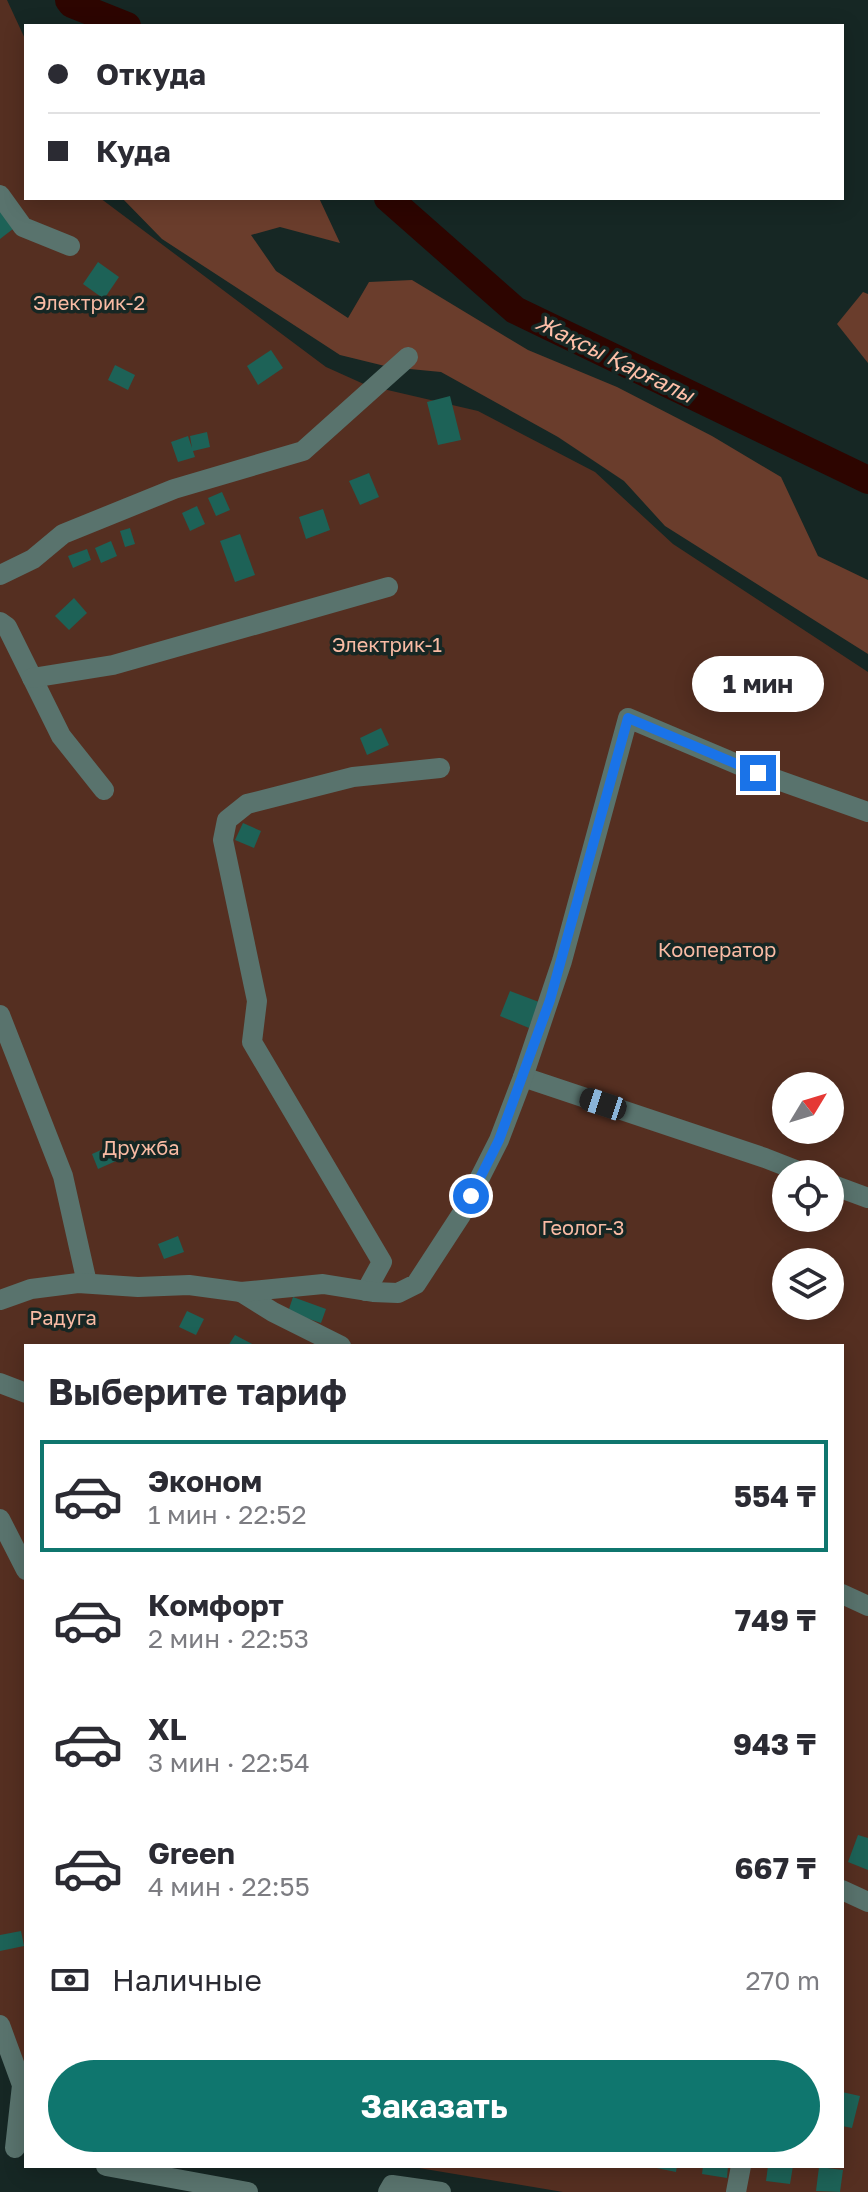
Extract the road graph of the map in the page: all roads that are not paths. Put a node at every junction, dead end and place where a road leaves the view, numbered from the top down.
1 (0, 195) edge
2 (70, 246) dead end
3 (408, 357) dead end
4 (0, 575) edge
5 (388, 587) dead end
6 (0, 622) edge
7 (32, 678) junction
8 (440, 768) dead end
9 (104, 790) dead end
10 (868, 812) edge
11 (0, 1015) edge
12 (523, 1077) junction
13 (772, 1161) edge
14 (844, 1189) edge
15 (868, 1198) edge
16 (87, 1283) junction
17 (366, 1291) junction
18 (241, 1292) junction
19 (0, 1300) edge
20 (337, 1344) edge
21 (0, 1383) edge
22 (24, 1392) edge
23 (0, 1519) edge
24 (24, 1566) edge
25 (844, 1595) edge
26 (868, 1606) edge
27 (844, 1891) edge
28 (868, 1902) edge
29 (0, 2025) edge
30 (8, 2067) edge
31 (14, 2148) edge
32 (127, 2168) edge
33 (741, 2168) edge
34 (190, 2174) edge
35 (248, 2192) edge
36 (388, 2192) edge
37 (441, 2192) edge
38 (736, 2192) edge

1 - 2 street
3 - 4 street
5 - 7 street
6 - 7 street
7 - 9 street
8 - 17 street
10 - 12 street
11 - 16 street
12 - 13 street
12 - 17 street
14 - 15 street
16 - 18 street
16 - 19 street
17 - 18 street
18 - 20 street
21 - 22 street
23 - 24 street
25 - 26 street
27 - 28 street
29 - 30 street
30 - 31 street
32 - 34 street
33 - 38 street
34 - 35 street
36 - 37 street

